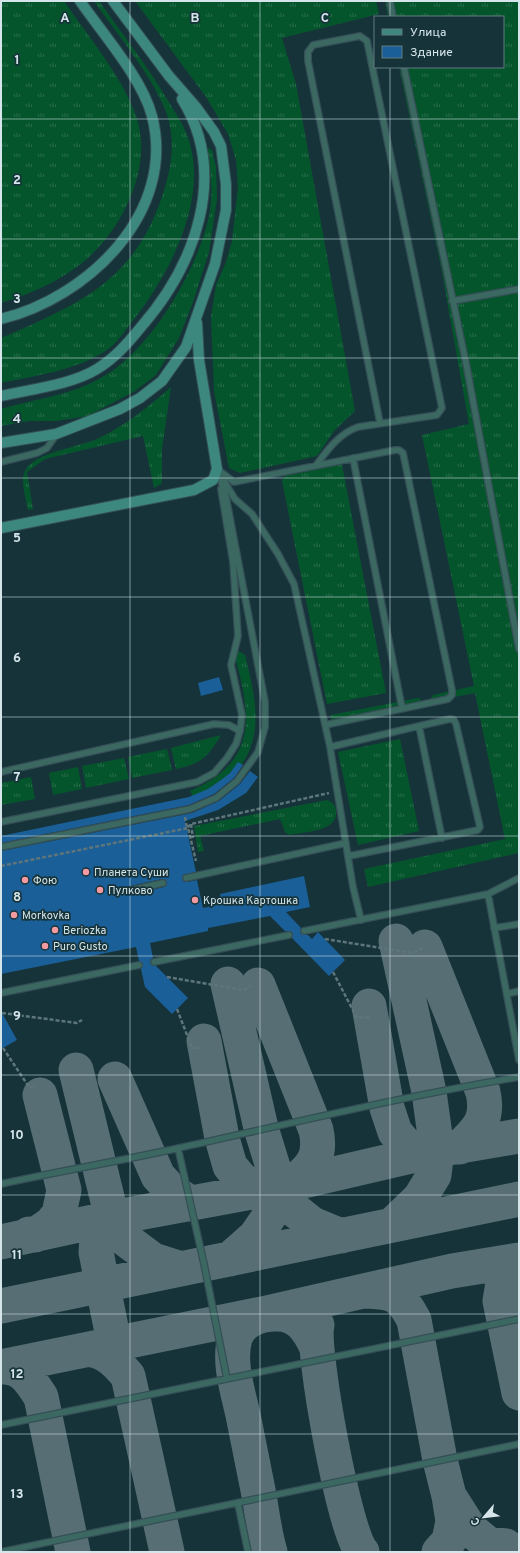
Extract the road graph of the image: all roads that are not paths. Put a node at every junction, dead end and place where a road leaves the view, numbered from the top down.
1 (80, 1) edge
2 (112, 1) edge
3 (390, 1) edge
4 (394, 16) edge
5 (404, 68) edge
6 (169, 76) junction
7 (519, 289) edge
8 (452, 301) junction
9 (1, 319) edge
10 (197, 319) junction
11 (1, 396) edge
12 (380, 423) junction
13 (56, 434) junction
14 (1, 443) edge
15 (353, 458) junction
16 (1, 462) edge
17 (317, 464) junction
18 (217, 469) junction
19 (1, 528) edge
20 (519, 649) edge
21 (402, 708) junction
22 (326, 725) junction
23 (419, 726) junction
24 (240, 731) junction
25 (330, 747) junction
26 (1, 772) edge
27 (1, 822) edge
28 (442, 838) junction
29 (346, 843) junction
30 (1, 847) edge
31 (348, 856) junction
32 (186, 878) dead end
33 (519, 878) edge
34 (163, 883) dead end
35 (127, 891) dead end
36 (488, 894) junction
37 (361, 920) junction
38 (519, 924) edge
39 (494, 928) junction
40 (304, 931) dead end
41 (289, 935) dead end
42 (154, 962) dead end
43 (139, 965) dead end
44 (519, 991) edge
45 (1, 994) edge
46 (507, 994) junction
47 (519, 1060) edge
48 (519, 1077) edge
49 (178, 1148) junction
50 (1, 1184) edge
51 (519, 1319) edge
52 (226, 1379) junction
53 (1, 1425) edge
54 (519, 1444) edge
55 (238, 1504) junction
56 (1, 1552) edge
57 (248, 1552) edge

1 - 9 street
2 - 6 street
3 - 4 lane
5 - 8 lane
6 - 10 street
6 - 11 street
7 - 8 lane
8 - 20 lane
10 - 13 street
10 - 18 street
12 - 12 lane
12 - 17 lane
13 - 14 street
13 - 16 lane
15 - 17 lane
15 - 21 lane
15 - 21 lane
17 - 18 lane
18 - 19 street
18 - 22 lane
18 - 24 lane
18 - 30 lane
21 - 22 lane
22 - 25 lane
23 - 25 lane
23 - 28 lane
23 - 28 lane
24 - 26 lane
24 - 27 lane
25 - 29 lane
28 - 31 lane
29 - 31 lane
29 - 32 lane
31 - 37 lane
33 - 36 lane
34 - 35 lane
36 - 37 lane
36 - 39 lane
37 - 40 lane
38 - 39 lane
39 - 46 lane
41 - 42 lane
43 - 45 lane
44 - 46 lane
46 - 47 lane
48 - 49 lane
49 - 50 lane
49 - 52 lane
51 - 52 lane
52 - 53 lane
54 - 55 lane
55 - 56 lane
55 - 57 lane

